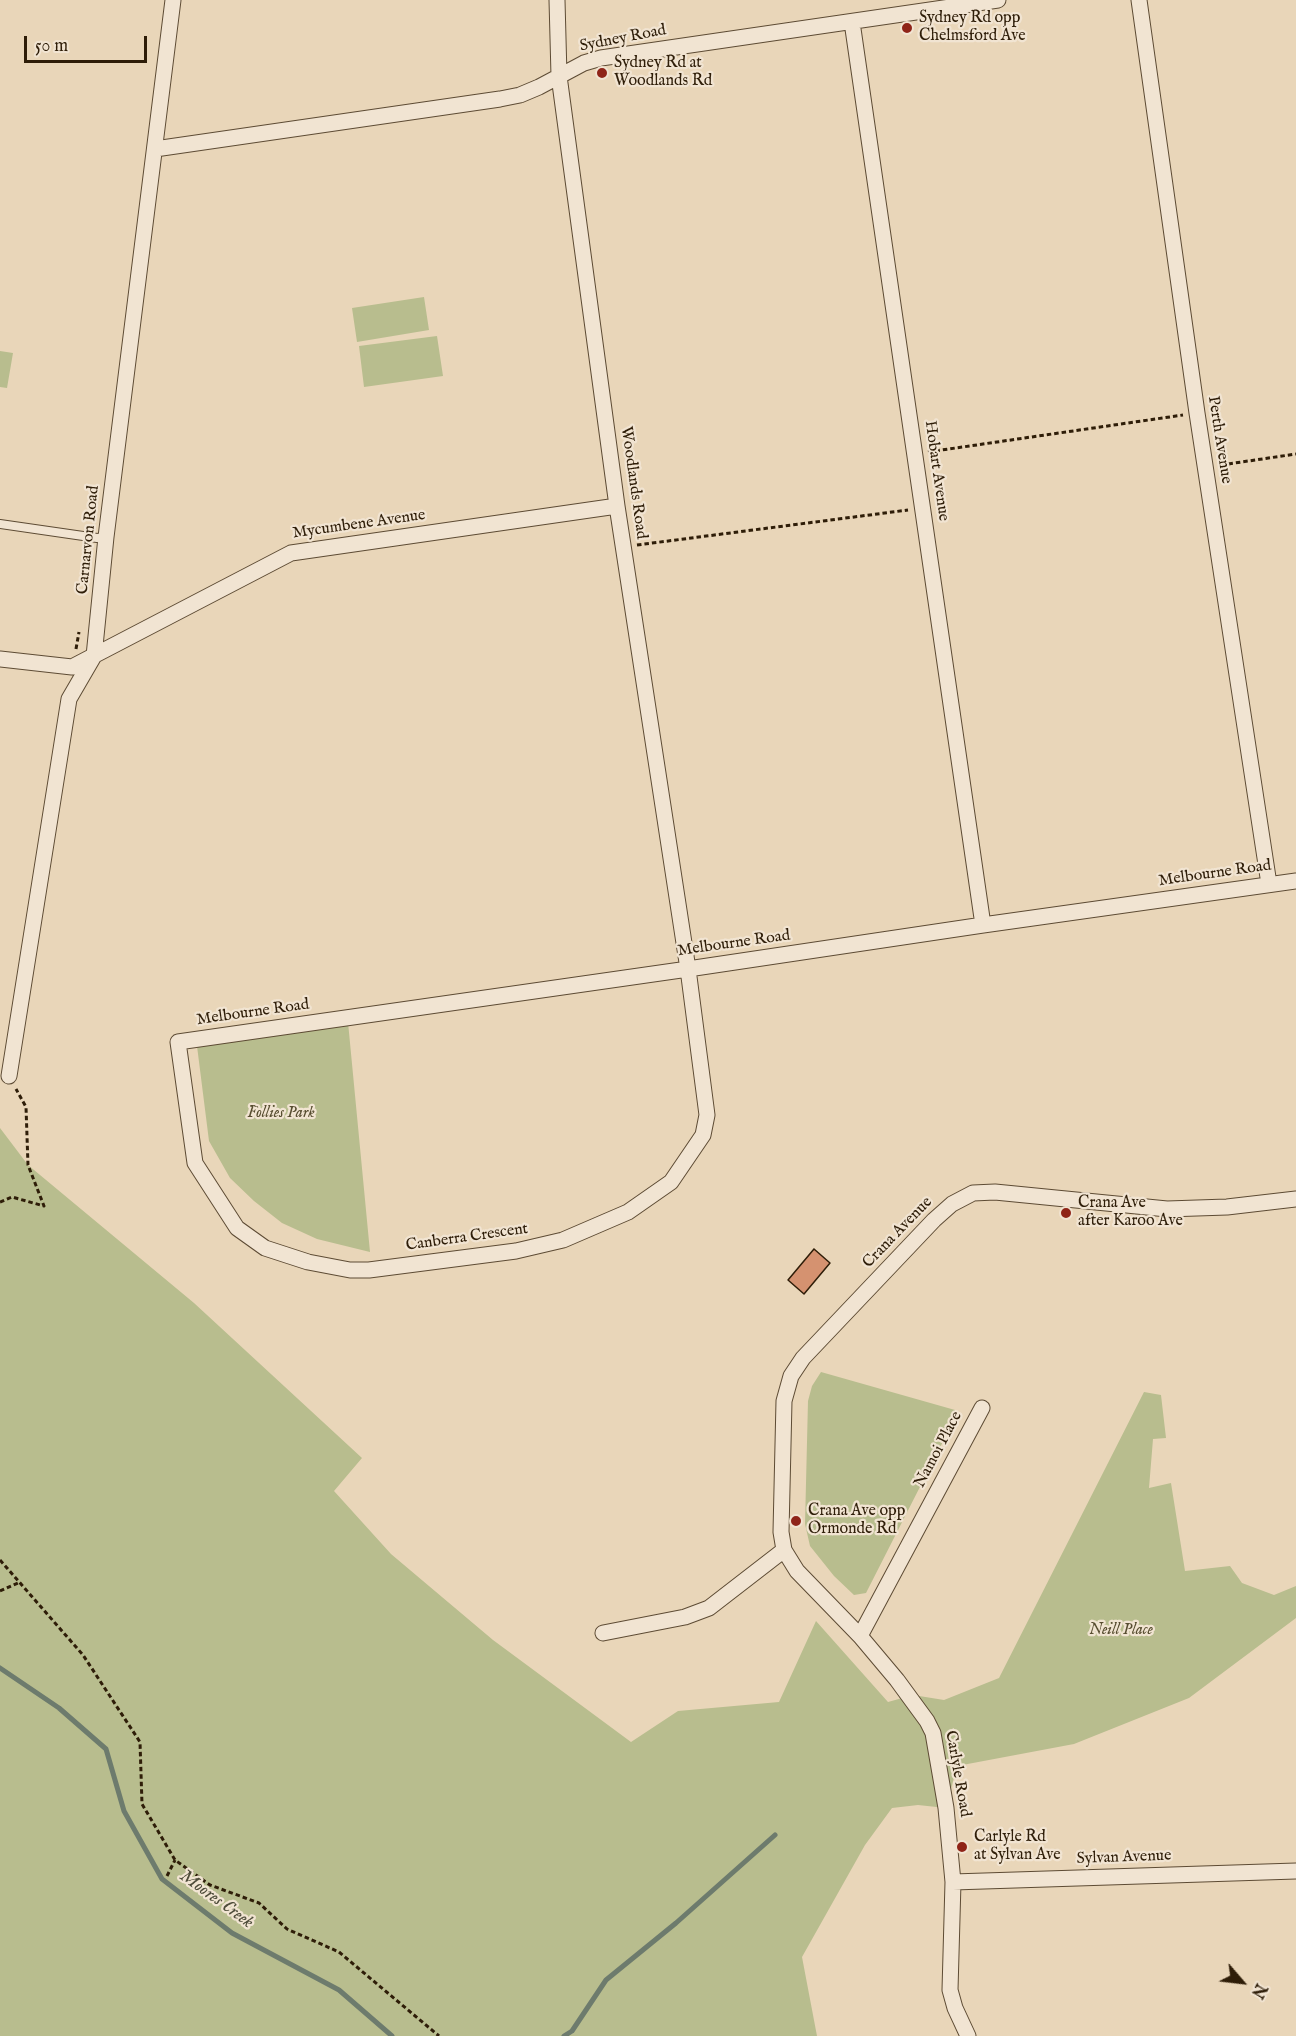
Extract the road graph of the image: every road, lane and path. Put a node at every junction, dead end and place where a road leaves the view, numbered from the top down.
1 (173, 0) edge
2 (557, 0) edge
3 (998, 0) edge
4 (1139, 0) edge
5 (921, 5) edge
6 (852, 22) junction
7 (559, 76) junction
8 (155, 148) junction
9 (1197, 414) junction
10 (915, 454) junction
11 (1296, 454) edge
12 (1205, 467) junction
13 (617, 506) junction
14 (924, 508) junction
15 (0, 524) edge
16 (106, 537) junction
17 (624, 547) junction
18 (94, 656) junction
19 (0, 659) edge
20 (1296, 880) edge
21 (1269, 884) junction
22 (983, 925) junction
23 (688, 969) junction
24 (178, 1042) joint
25 (9, 1076) joint
26 (1296, 1199) edge
27 (0, 1202) edge
28 (982, 1408) dead end
29 (781, 1532) joint
30 (784, 1550) junction
31 (0, 1560) edge
32 (18, 1583) junction
33 (0, 1591) edge
34 (603, 1633) dead end
35 (860, 1636) junction
36 (175, 1860) junction
37 (1296, 1870) edge
38 (167, 1876) dead end
39 (953, 1882) junction
40 (439, 2036) edge
41 (968, 2036) edge

1 - 8 street, Carnarvon Road
2 - 7 street, Woodlands Road
3 - 5 street, Sydney Road
4 - 9 street, Perth Avenue
5 - 6 street, Sydney Road
6 - 7 street, Sydney Road
6 - 10 street, Hobart Avenue
7 - 8 street, Sydney Road
7 - 13 street, Woodlands Road
8 - 16 street, Carnarvon Road
9 - 10 path
9 - 12 street, Perth Avenue
10 - 14 street, Hobart Avenue
11 - 12 path
12 - 21 street, Perth Avenue
13 - 17 street, Woodlands Road
13 - 18 street, Mycumbene Avenue
14 - 17 path
14 - 22 street, Hobart Avenue
15 - 16 lane
16 - 18 street, Carnarvon Road
17 - 23 street, Woodlands Road
18 - 19 street, Mycumbene Avenue
18 - 25 street, Carnarvon Road
20 - 21 street, Melbourne Road
21 - 22 street, Melbourne Road
22 - 23 street, Melbourne Road
23 - 24 street, Melbourne Road
23 - 24 street, Canberra Crescent
25 - 27 path
26 - 29 street, Crana Avenue
28 - 35 street, Namoi Place
29 - 30 street, Carlyle Road
30 - 34 street
30 - 35 street, Carlyle Road
31 - 32 path
32 - 33 path
32 - 36 path
35 - 39 street, Carlyle Road
36 - 38 path
36 - 40 path
37 - 39 street, Sylvan Avenue
39 - 41 street, Carlyle Road

